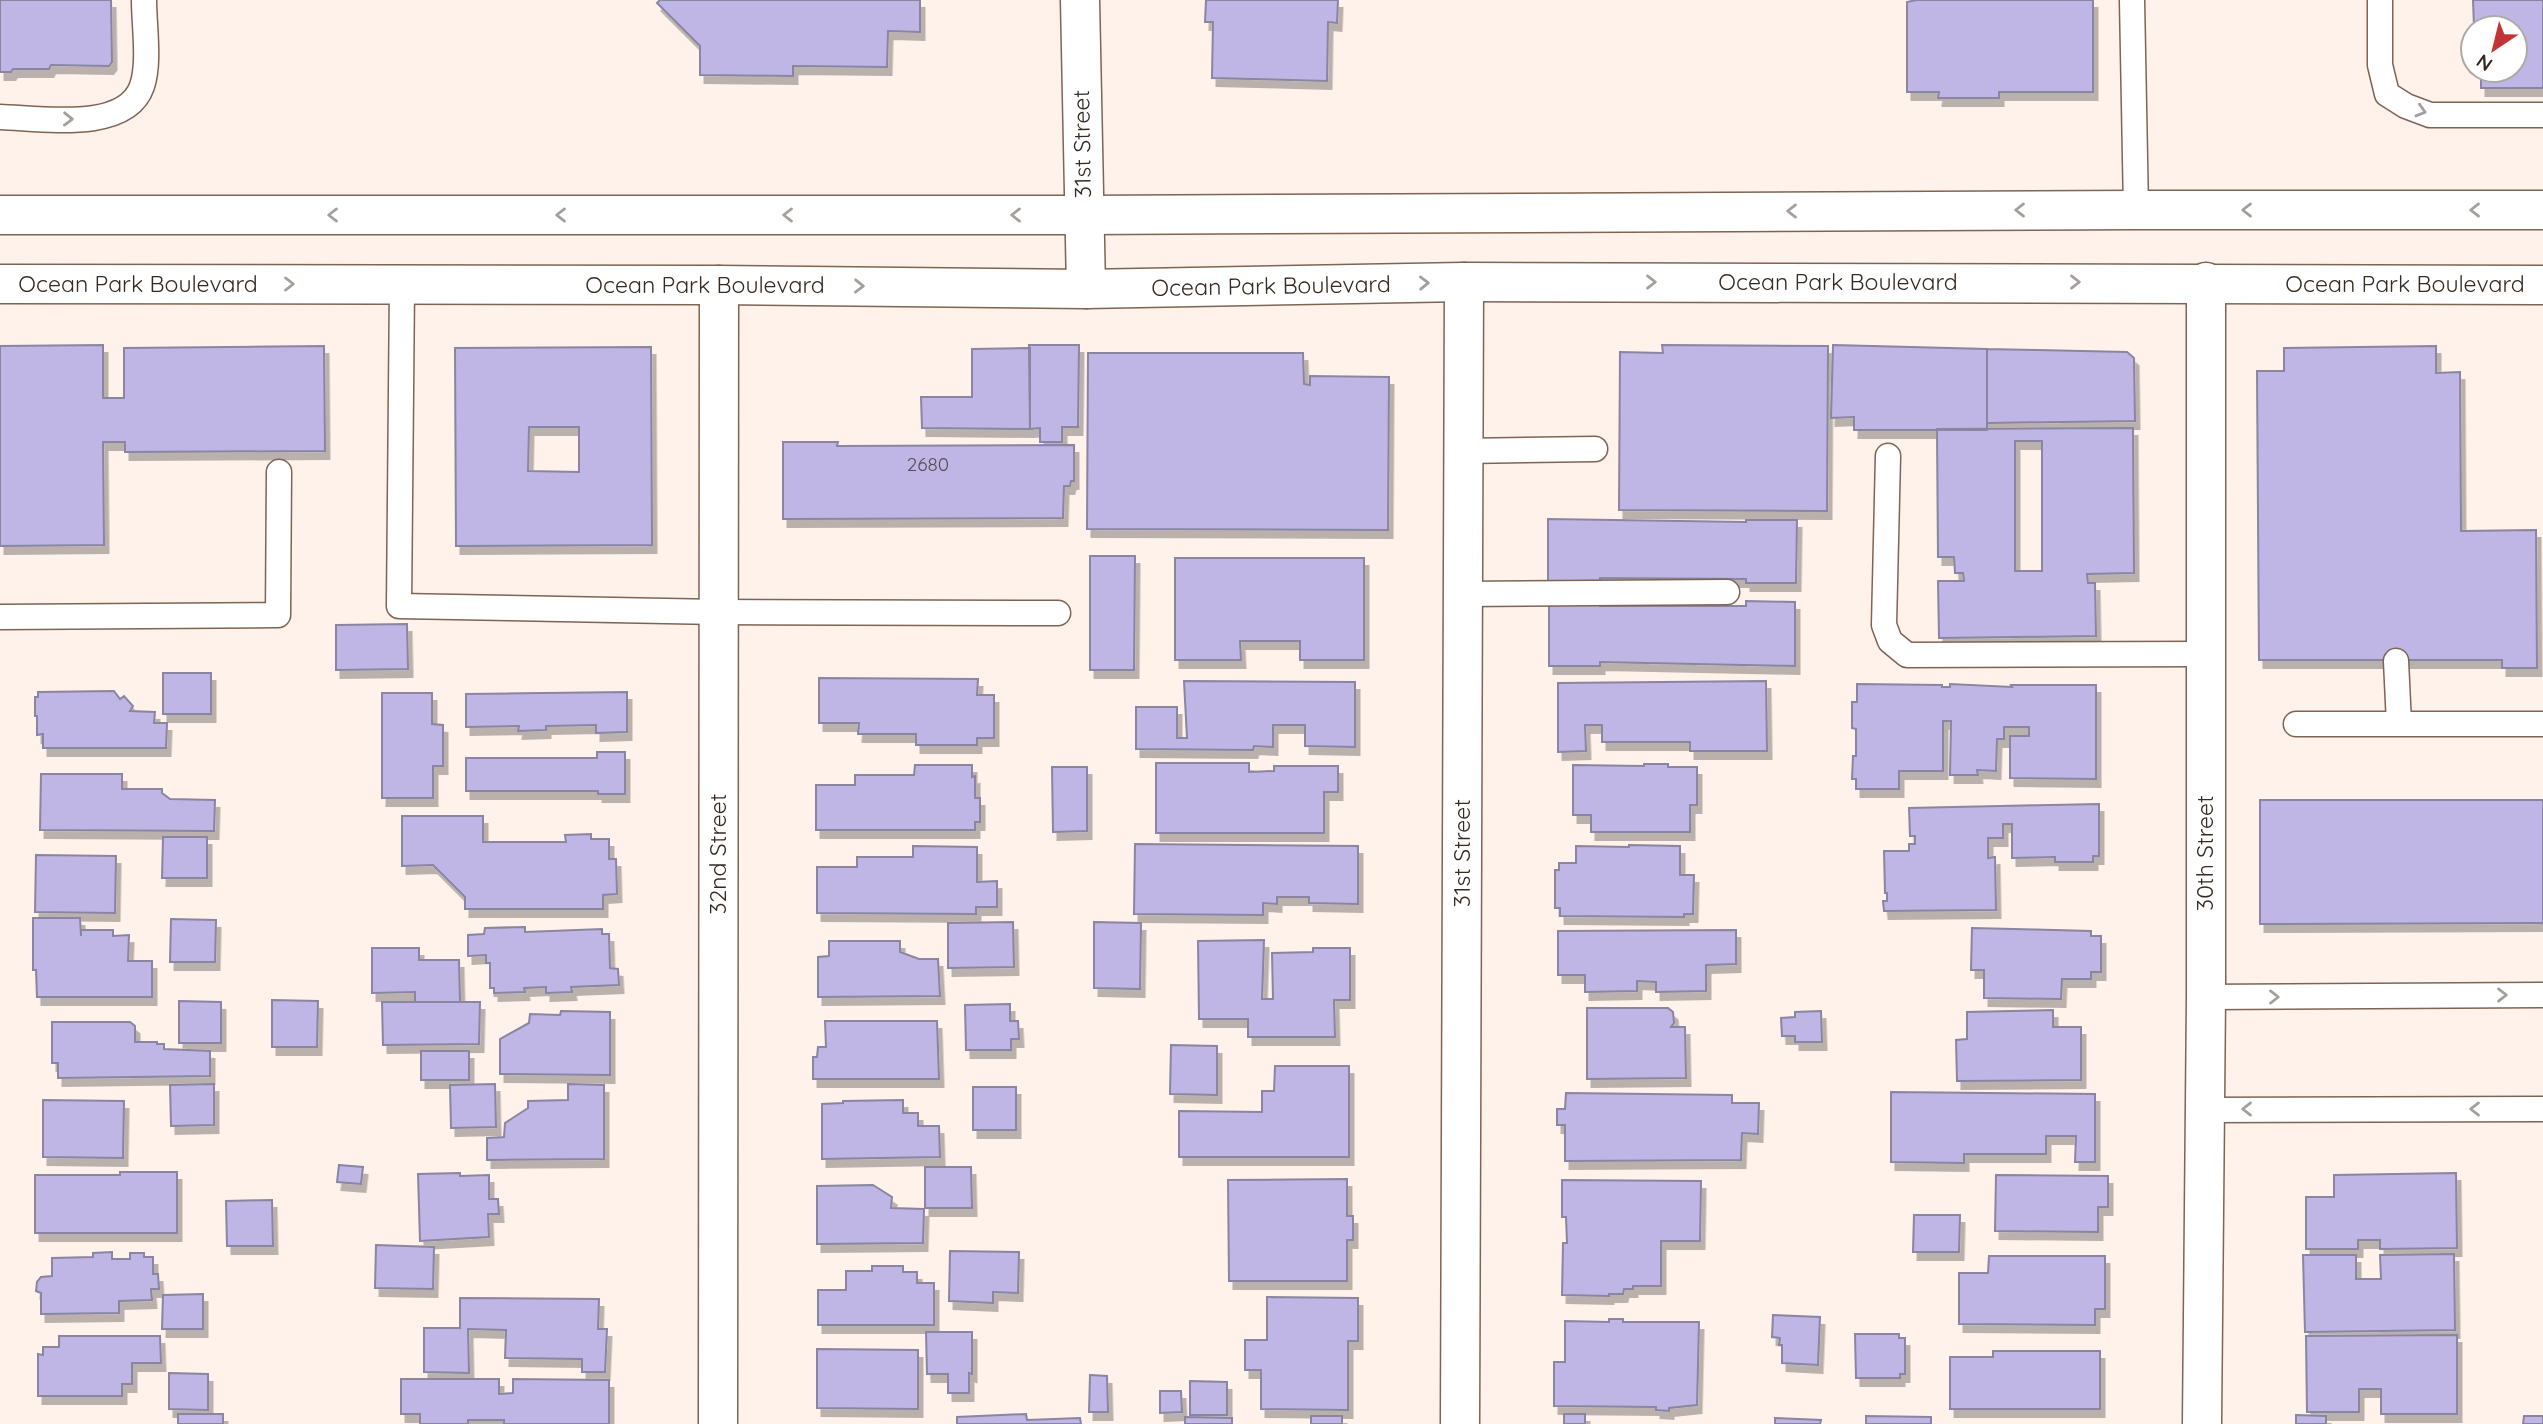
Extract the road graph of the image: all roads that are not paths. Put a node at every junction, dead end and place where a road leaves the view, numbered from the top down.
1 (144, 0) edge
2 (1080, 0) edge
3 (2132, 0) edge
4 (2380, 0) edge
5 (2543, 114) edge
6 (0, 117) edge
7 (2136, 209) junction
8 (2543, 211) edge
9 (0, 215) edge
10 (1084, 215) junction
11 (1464, 282) junction
12 (2206, 282) junction
13 (0, 284) edge
14 (402, 285) junction
15 (719, 285) junction
16 (2543, 285) edge
17 (1086, 289) junction
18 (1595, 449) dead end
19 (1463, 451) junction
20 (1888, 456) dead end
21 (279, 472) dead end
22 (1727, 592) dead end
23 (1463, 594) junction
24 (718, 612) junction
25 (1058, 614) dead end
26 (0, 617) edge
27 (2205, 654) junction
28 (2396, 661) dead end
29 (2296, 724) dead end
30 (2399, 724) junction
31 (2543, 724) edge
32 (2543, 995) edge
33 (2206, 997) junction
34 (2543, 1109) edge
35 (2203, 1110) junction
36 (718, 1424) edge
37 (1460, 1424) edge
38 (2202, 1424) edge

6 -> 1 lane
2 - 10 street, 31st Street
3 - 7 lane
4 -> 5 lane
8 -> 7 street
7 -> 10 street
10 -> 9 street
10 - 17 street, 31st Street
11 -> 12 street, Ocean Park Boulevard
17 -> 11 street, Ocean Park Boulevard
11 - 19 street, 31st Street
12 - 16 street, Ocean Park Boulevard
12 - 27 street, 30th Street
13 -> 14 street, Ocean Park Boulevard
14 - 15 street, Ocean Park Boulevard
14 - 24 lane
15 -> 17 street, Ocean Park Boulevard
15 - 24 street, 32nd Street
18 - 19 lane
19 - 23 street, 31st Street
20 - 27 lane
21 - 26 lane
22 - 23 lane
23 - 37 street, 31st Street
24 - 25 lane
24 - 36 street, 32nd Street
27 - 33 street, 30th Street
28 - 30 lane
29 - 30 lane
30 - 31 lane
33 -> 32 lane
33 - 35 street, 30th Street
34 -> 35 lane
35 - 38 street, 30th Street

